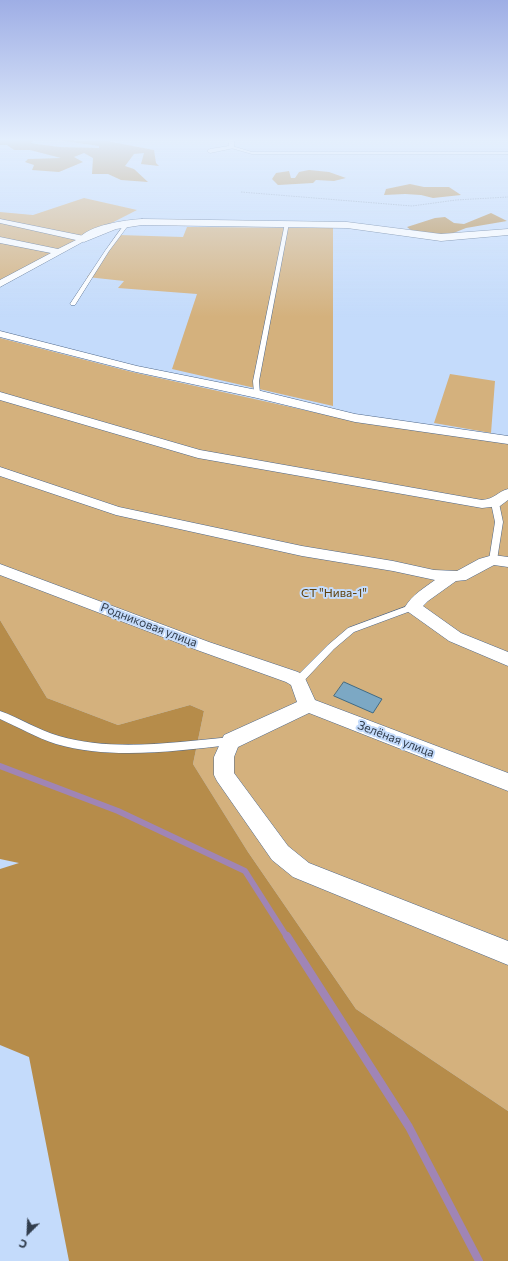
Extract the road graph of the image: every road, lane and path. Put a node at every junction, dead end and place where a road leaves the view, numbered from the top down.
1 (317, 199) edge
2 (476, 199) edge
3 (0, 221) edge
4 (128, 222) junction
5 (287, 223) junction
6 (508, 232) edge
7 (84, 239) junction
8 (0, 240) edge
9 (58, 252) junction
10 (5, 278) edge
11 (0, 284) edge
12 (74, 304) dead end
13 (0, 334) edge
14 (257, 394) junction
15 (0, 396) edge
16 (508, 440) edge
17 (0, 471) edge
18 (508, 492) edge
19 (495, 503) junction
20 (493, 560) junction
21 (508, 562) edge
22 (0, 569) edge
23 (451, 577) junction
24 (413, 607) junction
25 (508, 660) edge
26 (298, 681) junction
27 (308, 705) junction
28 (0, 715) edge
29 (231, 741) junction
30 (508, 782) edge
31 (508, 953) edge

1 - 2 path
3 - 7 street
4 - 5 street
4 - 7 street
4 - 12 lane
5 - 6 street
5 - 14 lane
7 - 9 street
8 - 9 street
9 - 10 street
10 - 11 street
13 - 14 street
14 - 16 street
15 - 19 street
17 - 23 street
18 - 19 street
19 - 20 lane
20 - 21 street
20 - 23 street
22 - 26 street, Родниковая улица
23 - 24 street
24 - 25 street
24 - 26 lane
26 - 27 street
27 - 29 street
27 - 30 street, Зелёная улица
28 - 29 lane
29 - 31 street

